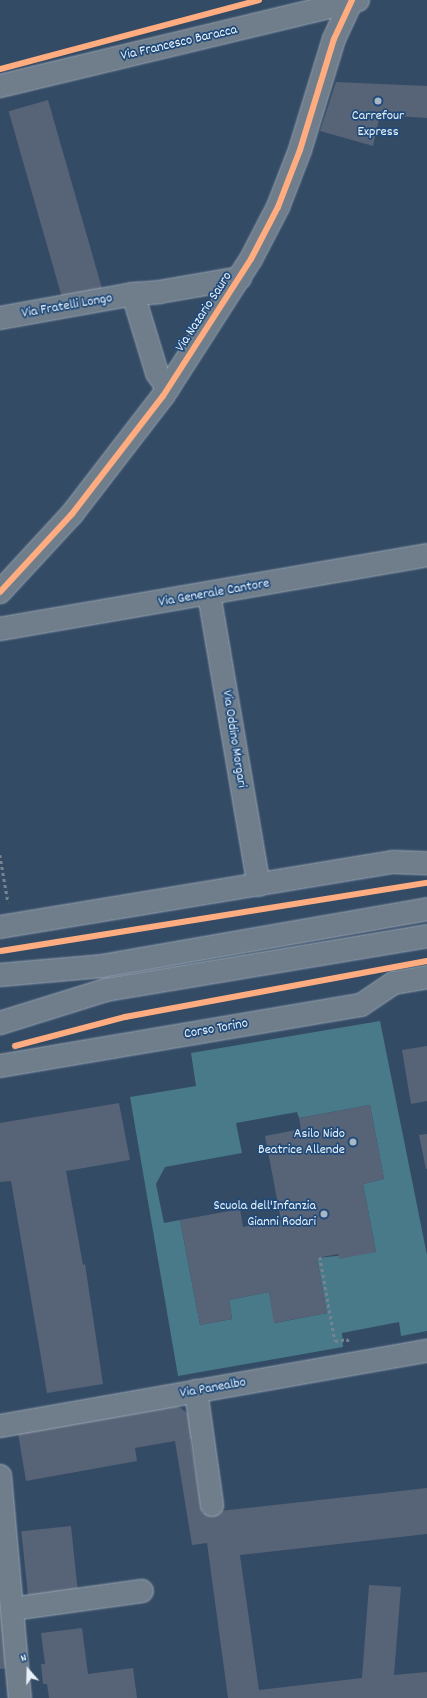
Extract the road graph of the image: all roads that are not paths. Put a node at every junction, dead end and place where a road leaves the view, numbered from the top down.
1 (354, 0) edge
2 (0, 86) edge
3 (240, 278) junction
4 (133, 294) junction
5 (0, 318) edge
6 (168, 389) junction
7 (427, 555) edge
8 (0, 592) edge
9 (209, 594) junction
10 (0, 629) edge
11 (427, 863) edge
12 (259, 885) junction
13 (427, 908) edge
14 (6, 926) edge
15 (427, 936) edge
16 (0, 975) edge
17 (427, 977) edge
18 (0, 1023) edge
19 (0, 1066) edge
20 (427, 1352) edge
21 (196, 1391) junction
22 (0, 1426) edge
23 (0, 1476) edge
24 (212, 1505) dead end
25 (142, 1591) dead end
26 (12, 1609) junction
27 (20, 1698) edge

1 - 2 street, Via Francesco Baracca
1 - 3 street, Via Nazario Sauro
3 - 4 street, Via Fratelli Longo
3 - 6 street, Via Nazario Sauro
4 - 5 street, Via Fratelli Longo
4 - 6 street
6 - 8 street, Via Nazario Sauro
7 - 9 street, Via Generale Cantore
9 - 10 street, Via Generale Cantore
9 - 12 street, Via Oddino Morgari
11 - 12 street
12 - 14 street
13 - 16 street
15 - 18 street
17 - 19 street, Corso Torino
20 - 21 street, Via Panealbo
21 - 22 street, Via Panealbo
21 - 24 street
23 - 26 street
25 - 26 street
26 - 27 street

